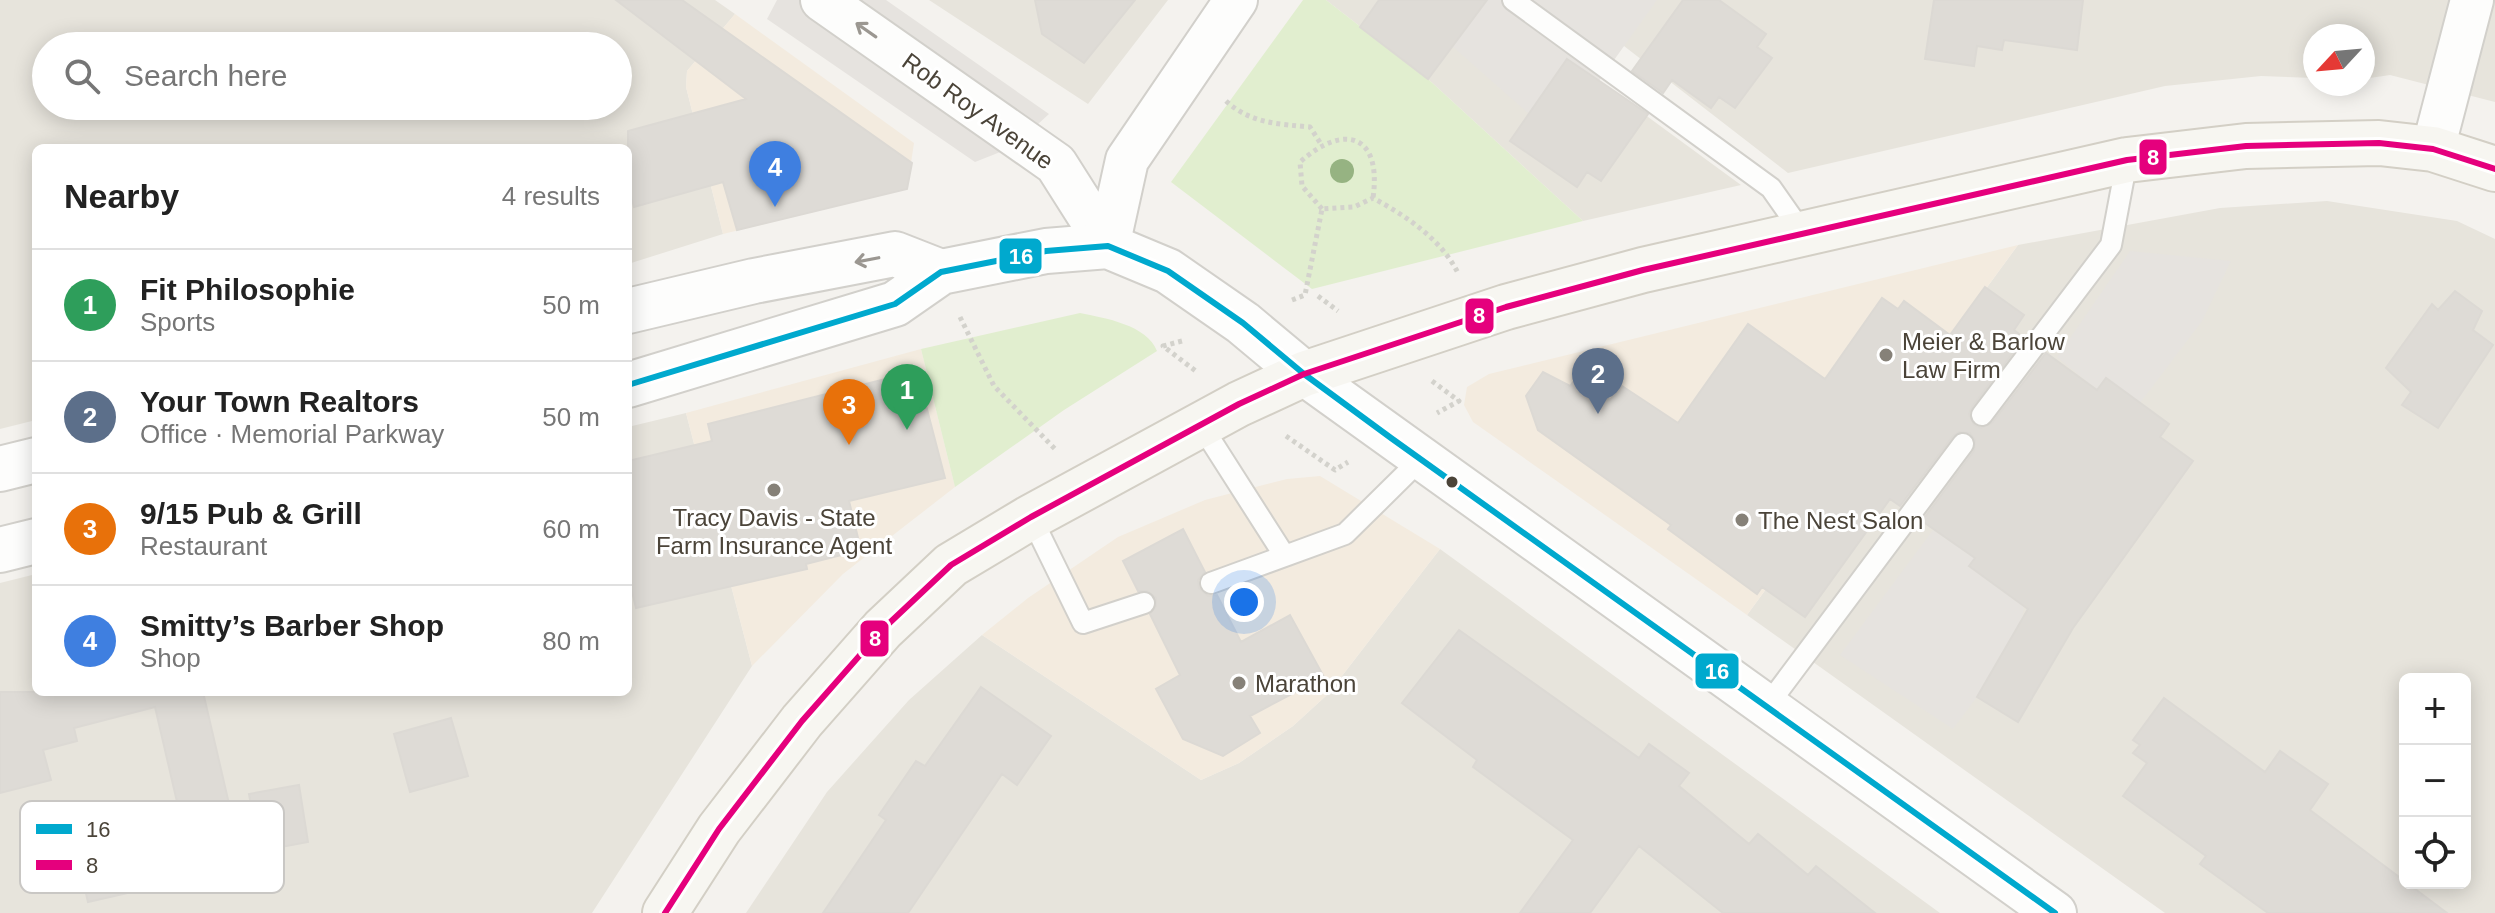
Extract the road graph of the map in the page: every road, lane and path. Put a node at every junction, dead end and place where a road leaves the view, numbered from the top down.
1 (822, 0) edge
2 (1236, 0) edge
3 (1513, 0) edge
4 (2472, 0) edge
5 (1189, 67) junction
6 (1321, 144) junction
7 (2433, 149) junction
8 (2127, 160) junction
9 (2495, 169) edge
10 (1373, 198) junction
11 (1322, 209) junction
12 (1804, 235) junction
13 (1108, 246) junction
14 (941, 272) junction
15 (1305, 295) dead end
16 (632, 310) edge
17 (1480, 317) junction
18 (1304, 374) junction
19 (632, 384) edge
20 (1982, 415) dead end
21 (1201, 425) junction
22 (1963, 444) dead end
23 (1421, 459) junction
24 (32, 461) edge
25 (0, 469) edge
26 (1088, 487) junction
27 (1031, 517) junction
28 (32, 542) edge
29 (0, 550) edge
30 (1284, 555) junction
31 (1211, 583) dead end
32 (1144, 603) dead end
33 (1767, 706) junction
34 (665, 913) edge
35 (2055, 913) edge

13 -> 1 street, Rob Roy Avenue
2 - 5 street
3 - 12 lane
4 - 7 street
5 - 6 path
5 - 13 street
6 - 10 path
6 - 11 path
7 - 8 main road
7 - 9 main road
8 - 12 main road
8 - 20 lane
10 - 11 path
10 - 17 path
11 - 15 path
12 - 17 main road
13 - 14 street
13 - 18 street
14 -> 16 street
14 - 19 street
14 - 26 path
17 - 18 main road
18 - 21 main road
18 - 23 street
21 - 26 main road
21 - 30 lane
22 - 33 lane
23 - 30 lane
23 - 33 street
24 - 25 street
26 - 27 main road
27 - 32 lane
27 - 34 main road
28 - 29 street
30 - 31 lane
33 - 35 street

